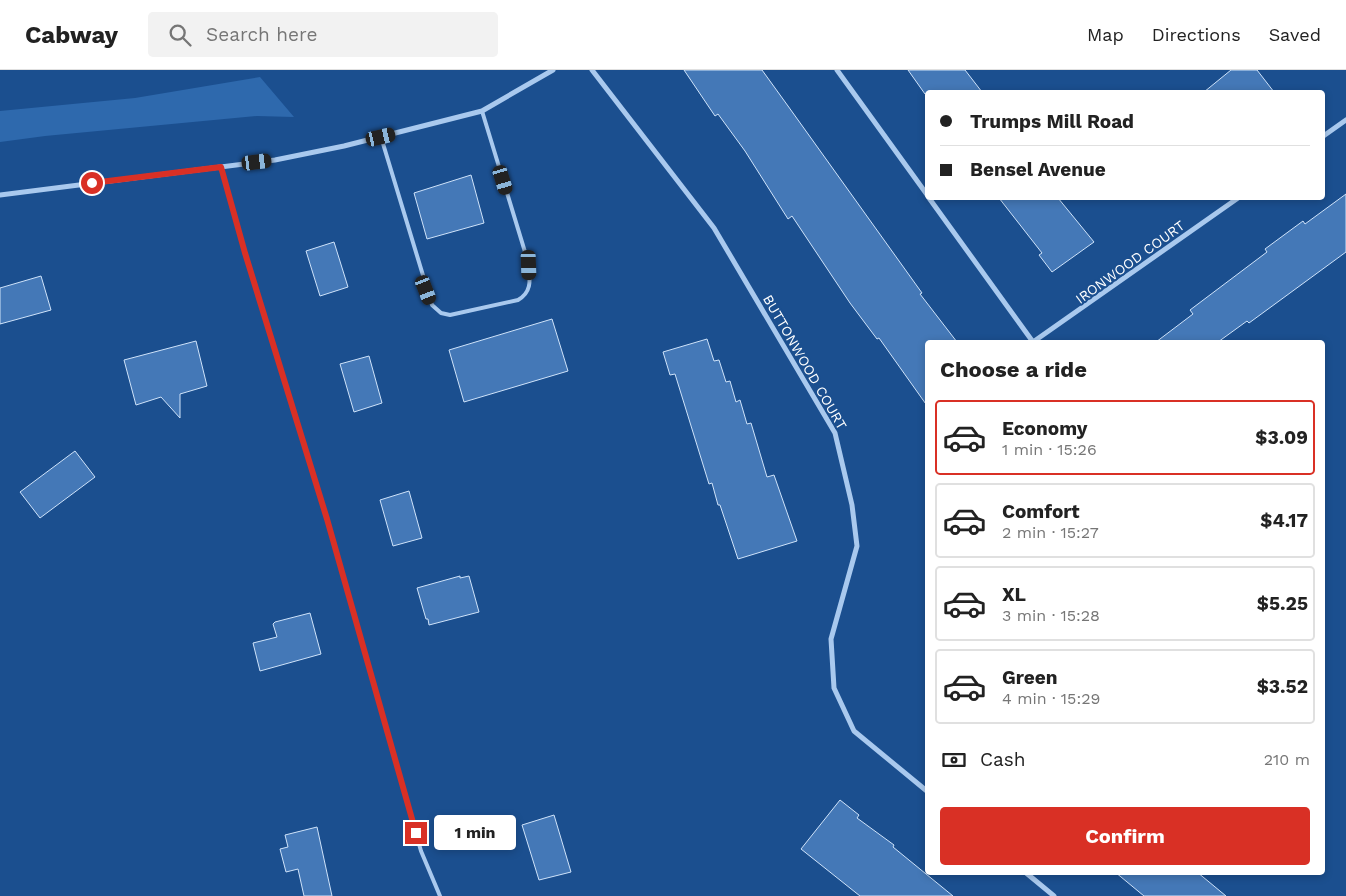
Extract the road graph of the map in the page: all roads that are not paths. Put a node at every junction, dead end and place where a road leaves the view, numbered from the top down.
1 (553, 70) edge
2 (592, 70) edge
3 (837, 70) edge
4 (482, 111) junction
5 (1346, 120) edge
6 (1325, 135) edge
7 (381, 137) junction
8 (221, 167) junction
9 (925, 193) edge
10 (0, 195) edge
11 (930, 200) edge
12 (1235, 200) edge
13 (1032, 340) edge
14 (1036, 340) edge
15 (925, 790) edge
16 (1029, 875) edge
17 (440, 896) edge
18 (1054, 896) edge

1 - 4 street
2 - 15 street, BUTTONWOOD COURT
3 - 9 street, IRONWOOD COURT
4 - 7 street
4 - 7 lane
5 - 6 street
7 - 8 street
8 - 10 street
8 - 17 lane
11 - 13 street, IRONWOOD COURT
12 - 14 street, IRONWOOD COURT
16 - 18 street

